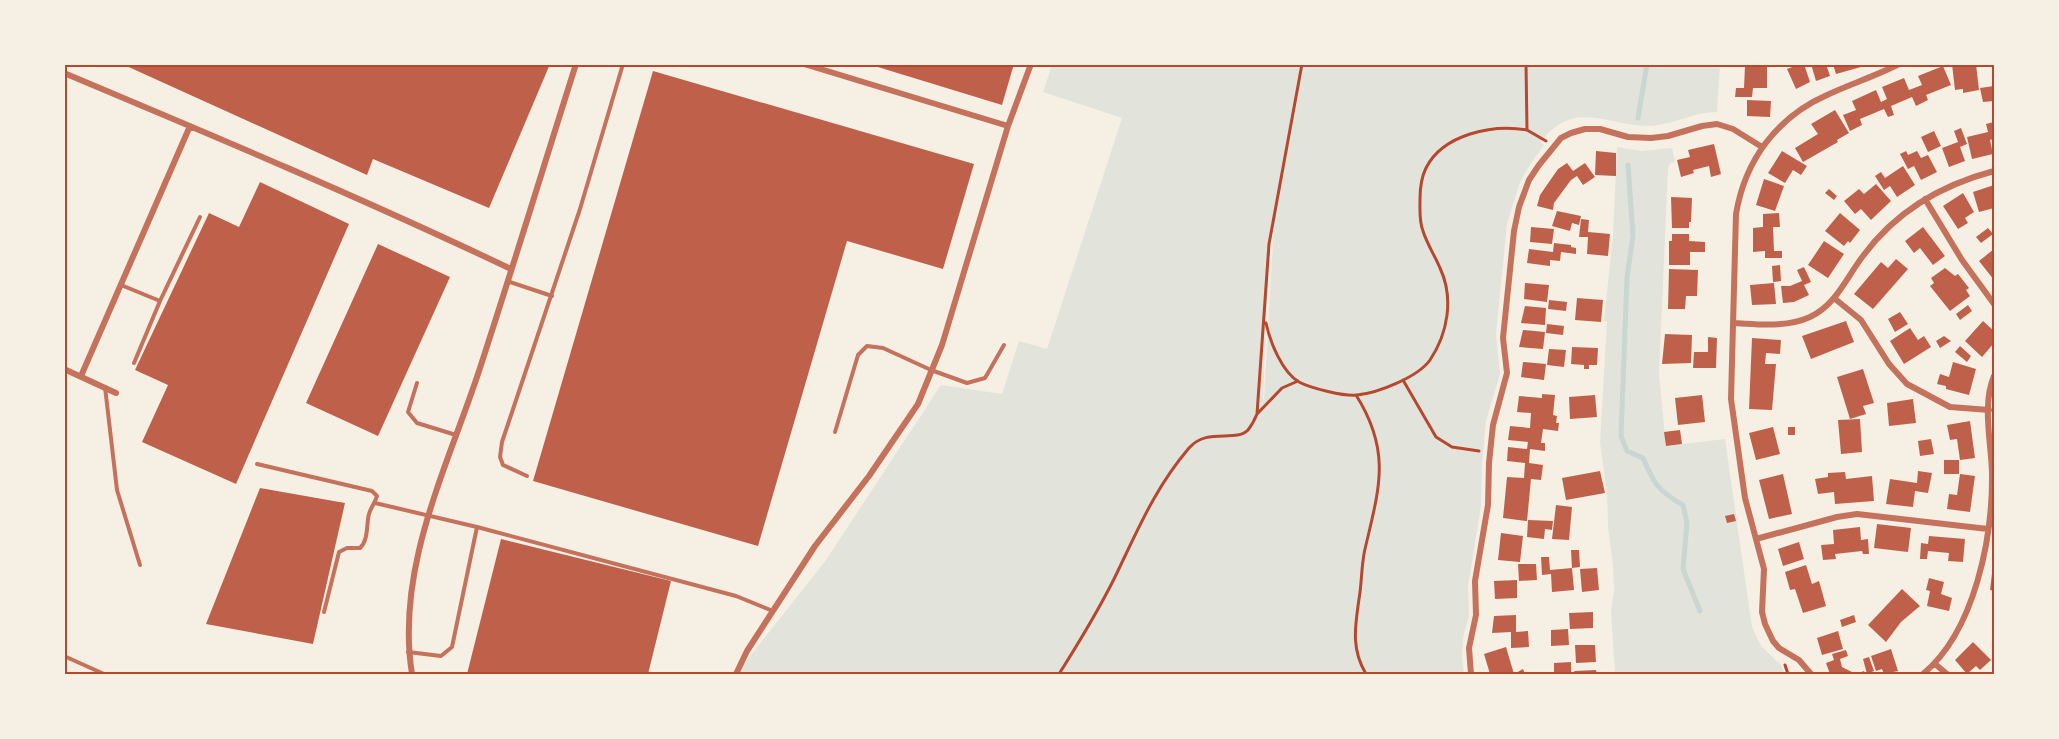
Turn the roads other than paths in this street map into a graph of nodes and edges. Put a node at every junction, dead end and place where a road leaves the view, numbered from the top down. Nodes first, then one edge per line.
1 (576, 64) edge
2 (623, 64) edge
3 (804, 64) edge
4 (1031, 64) edge
5 (1899, 64) edge
6 (64, 73) edge
7 (190, 126) junction
8 (1008, 126) junction
9 (1762, 147) junction
10 (1995, 171) edge
11 (1925, 199) junction
12 (200, 218) dead end
13 (511, 269) junction
14 (507, 281) junction
15 (121, 285) junction
16 (552, 296) junction
17 (1834, 298) junction
18 (160, 301) junction
19 (1995, 304) edge
20 (1733, 323) junction
21 (1004, 345) dead end
22 (134, 363) dead end
23 (64, 369) edge
24 (931, 370) junction
25 (81, 376) junction
26 (1995, 376) edge
27 (417, 383) dead end
28 (105, 387) junction
29 (116, 393) dead end
30 (1989, 410) junction
31 (835, 432) dead end
32 (457, 435) junction
33 (257, 464) dead end
34 (527, 476) dead end
35 (375, 503) junction
36 (429, 516) junction
37 (477, 526) junction
38 (1988, 529) junction
39 (1756, 539) junction
40 (140, 565) dead end
41 (773, 611) junction
42 (324, 612) dead end
43 (408, 652) junction
44 (64, 656) edge
45 (1935, 664) junction
46 (104, 675) edge
47 (412, 675) edge
48 (736, 675) edge
49 (1471, 675) edge
50 (1811, 675) edge
51 (1923, 675) edge
52 (1947, 675) edge

1 - 13 street
2 - 16 lane
3 - 8 street
4 - 8 street
5 - 9 street
6 - 7 street
7 - 13 street
7 - 15 street
8 - 24 street
9 - 20 street
9 - 49 street
10 - 11 street
11 - 17 street
11 - 19 street
12 - 18 lane
13 - 14 street
14 - 16 lane
14 - 32 street
15 - 18 lane
15 - 25 street
16 - 34 lane
17 - 20 street
17 - 30 street
18 - 22 lane
20 - 39 street
21 - 24 lane
23 - 25 street
24 - 31 lane
24 - 41 street
25 - 28 street
26 - 30 street
27 - 32 lane
28 - 29 street
28 - 40 lane
30 - 38 street
32 - 36 street
33 - 35 lane
35 - 36 lane
35 - 42 lane
36 - 37 lane
36 - 43 street
37 - 41 lane
37 - 43 lane
38 - 39 street
38 - 45 street
39 - 50 street
41 - 48 street
43 - 47 street
44 - 46 lane
45 - 51 street
45 - 52 street

